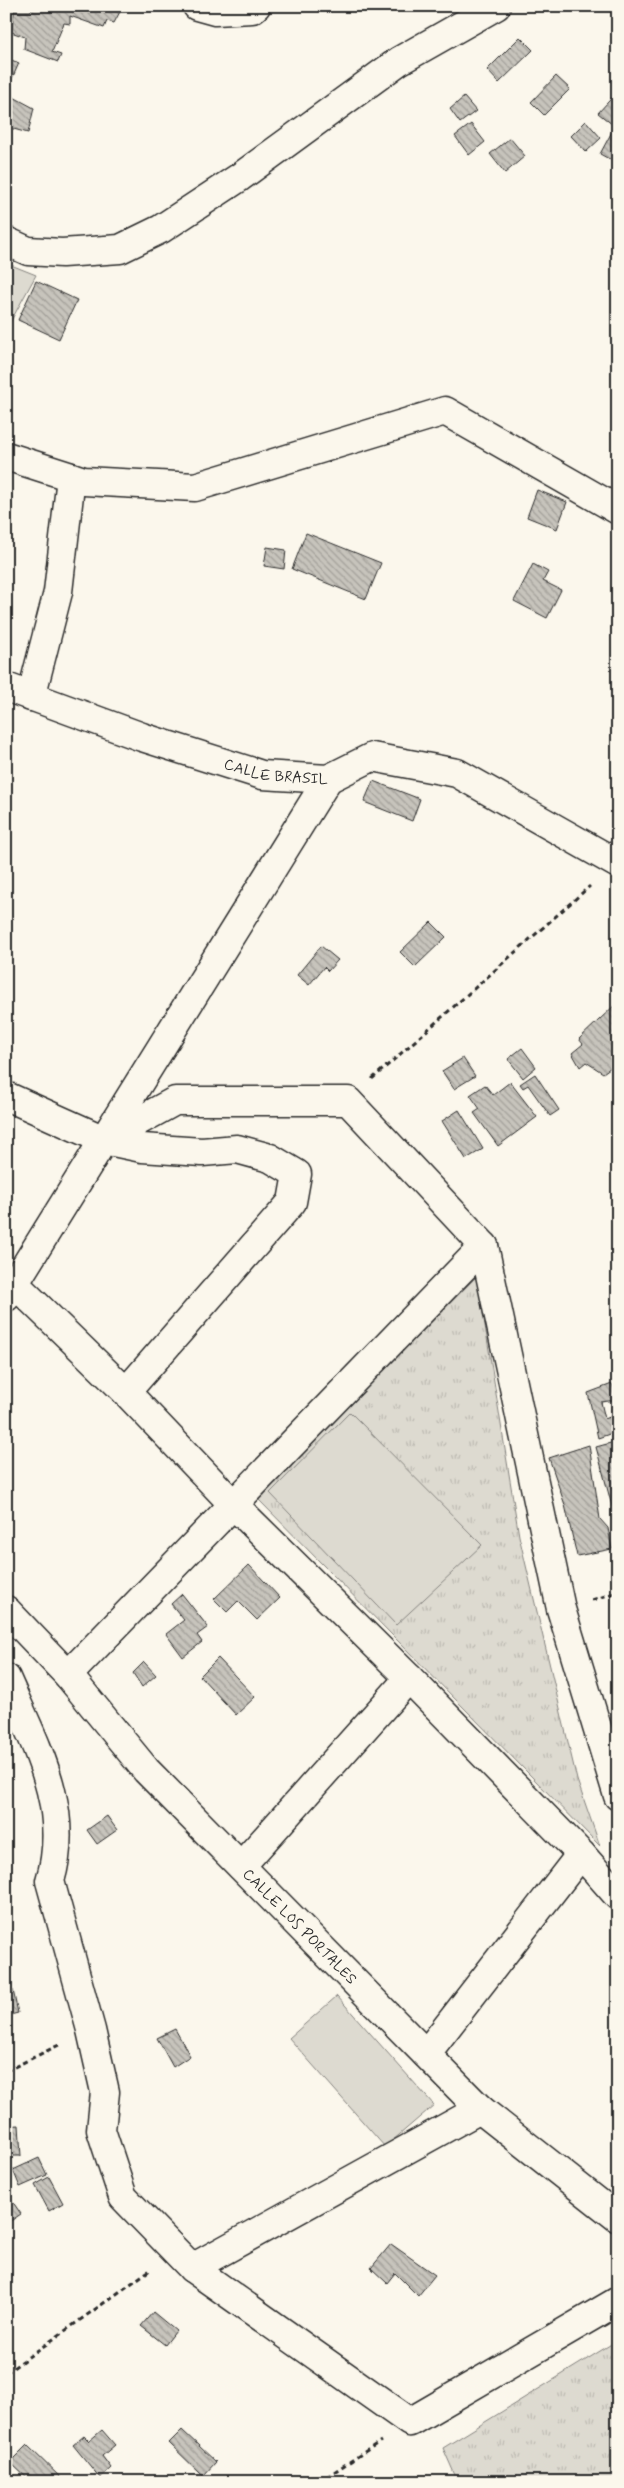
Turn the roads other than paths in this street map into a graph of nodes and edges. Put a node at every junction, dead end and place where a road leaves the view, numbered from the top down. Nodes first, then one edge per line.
1 (198, 6) edge
2 (256, 6) edge
3 (496, 6) edge
4 (6, 242) edge
5 (6, 456) edge
6 (71, 477) junction
7 (618, 510) edge
8 (6, 687) edge
9 (31, 698) junction
10 (328, 779) junction
11 (617, 863) edge
12 (6, 1096) edge
13 (104, 1140) junction
14 (484, 1246) junction
15 (10, 1290) edge
16 (126, 1392) junction
17 (233, 1504) junction
18 (6, 1610) edge
19 (68, 1675) junction
20 (6, 1678) edge
21 (409, 1678) junction
22 (618, 1796) edge
23 (581, 1854) junction
24 (241, 1866) junction
25 (618, 1896) edge
26 (426, 2054) junction
27 (480, 2108) junction
28 (615, 2211) edge
29 (184, 2259) junction
30 (618, 2301) edge

1 - 2 street
3 - 4 street
5 - 6 street
6 - 7 street
6 - 9 street
8 - 9 street, CALLE BRASIL
9 - 10 street, CALLE BRASIL
10 - 11 street, CALLE BRASIL
10 - 13 street
12 - 13 street
13 - 14 street
13 - 15 street
13 - 16 street
14 - 17 street
14 - 22 street
15 - 16 street
16 - 17 street
17 - 19 street
17 - 21 street
18 - 19 street, CALLE LOS PORTALES
19 - 24 street, CALLE LOS PORTALES
20 - 29 street
21 - 23 street
21 - 24 street
23 - 25 street
23 - 26 street
24 - 26 street, CALLE LOS PORTALES
26 - 27 street, CALLE LOS PORTALES
27 - 28 street, CALLE LOS PORTALES
27 - 29 street
29 - 30 street

